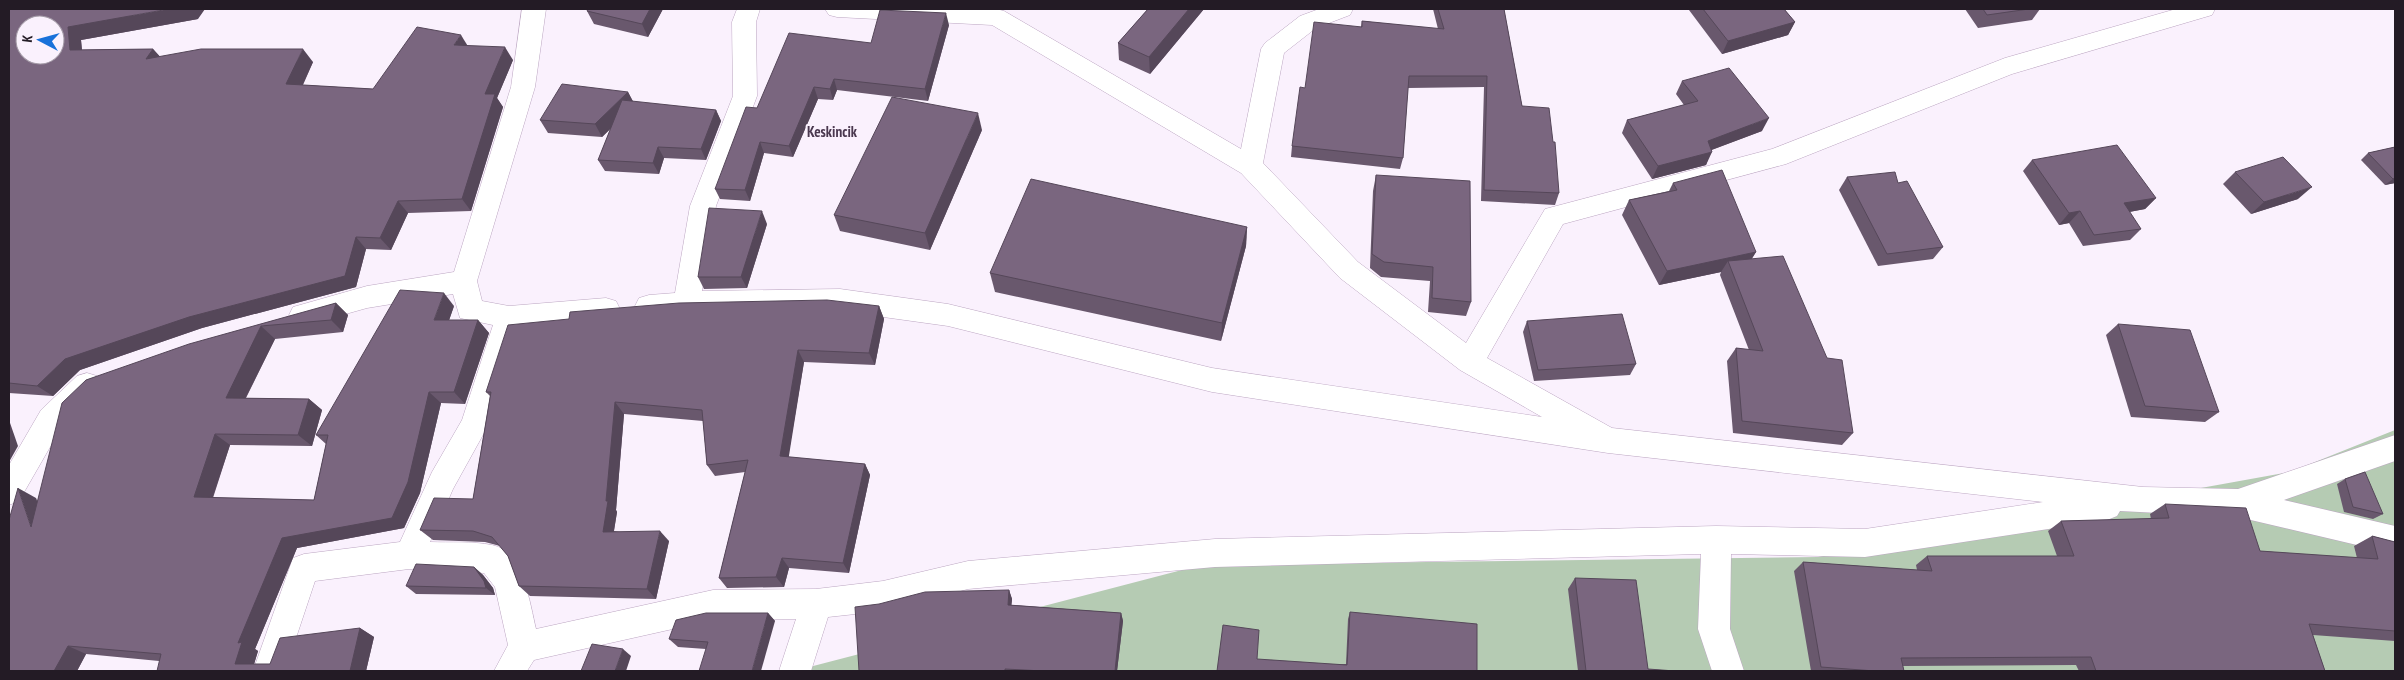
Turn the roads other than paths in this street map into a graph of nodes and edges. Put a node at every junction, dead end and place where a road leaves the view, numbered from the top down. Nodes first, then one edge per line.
1 (534, 9) edge
2 (748, 9) edge
3 (837, 9) edge
4 (1342, 9) edge
5 (2204, 9) edge
6 (1250, 166) junction
7 (464, 281) junction
8 (687, 303) junction
9 (509, 317) junction
10 (280, 321) edge
11 (1470, 362) junction
12 (110, 375) edge
13 (1608, 440) junction
14 (2395, 448) edge
15 (9, 492) edge
16 (2143, 500) junction
17 (2238, 503) junction
18 (1716, 540) junction
19 (2395, 540) edge
20 (409, 555) junction
21 (816, 604) junction
22 (517, 659) edge
23 (269, 671) edge
24 (794, 671) edge
25 (1728, 671) edge

1 - 7 street
2 - 8 street
3 - 6 street
4 - 6 street
5 - 11 street
6 - 11 street
7 - 9 street
7 - 10 street
8 - 9 street
8 - 13 street
9 - 20 street
11 - 13 street
12 - 15 street
13 - 16 street
14 - 17 street
16 - 17 street
16 - 18 street
17 - 19 street
18 - 21 street
18 - 25 street
20 - 22 street
20 - 23 street
21 - 22 street
21 - 24 street

